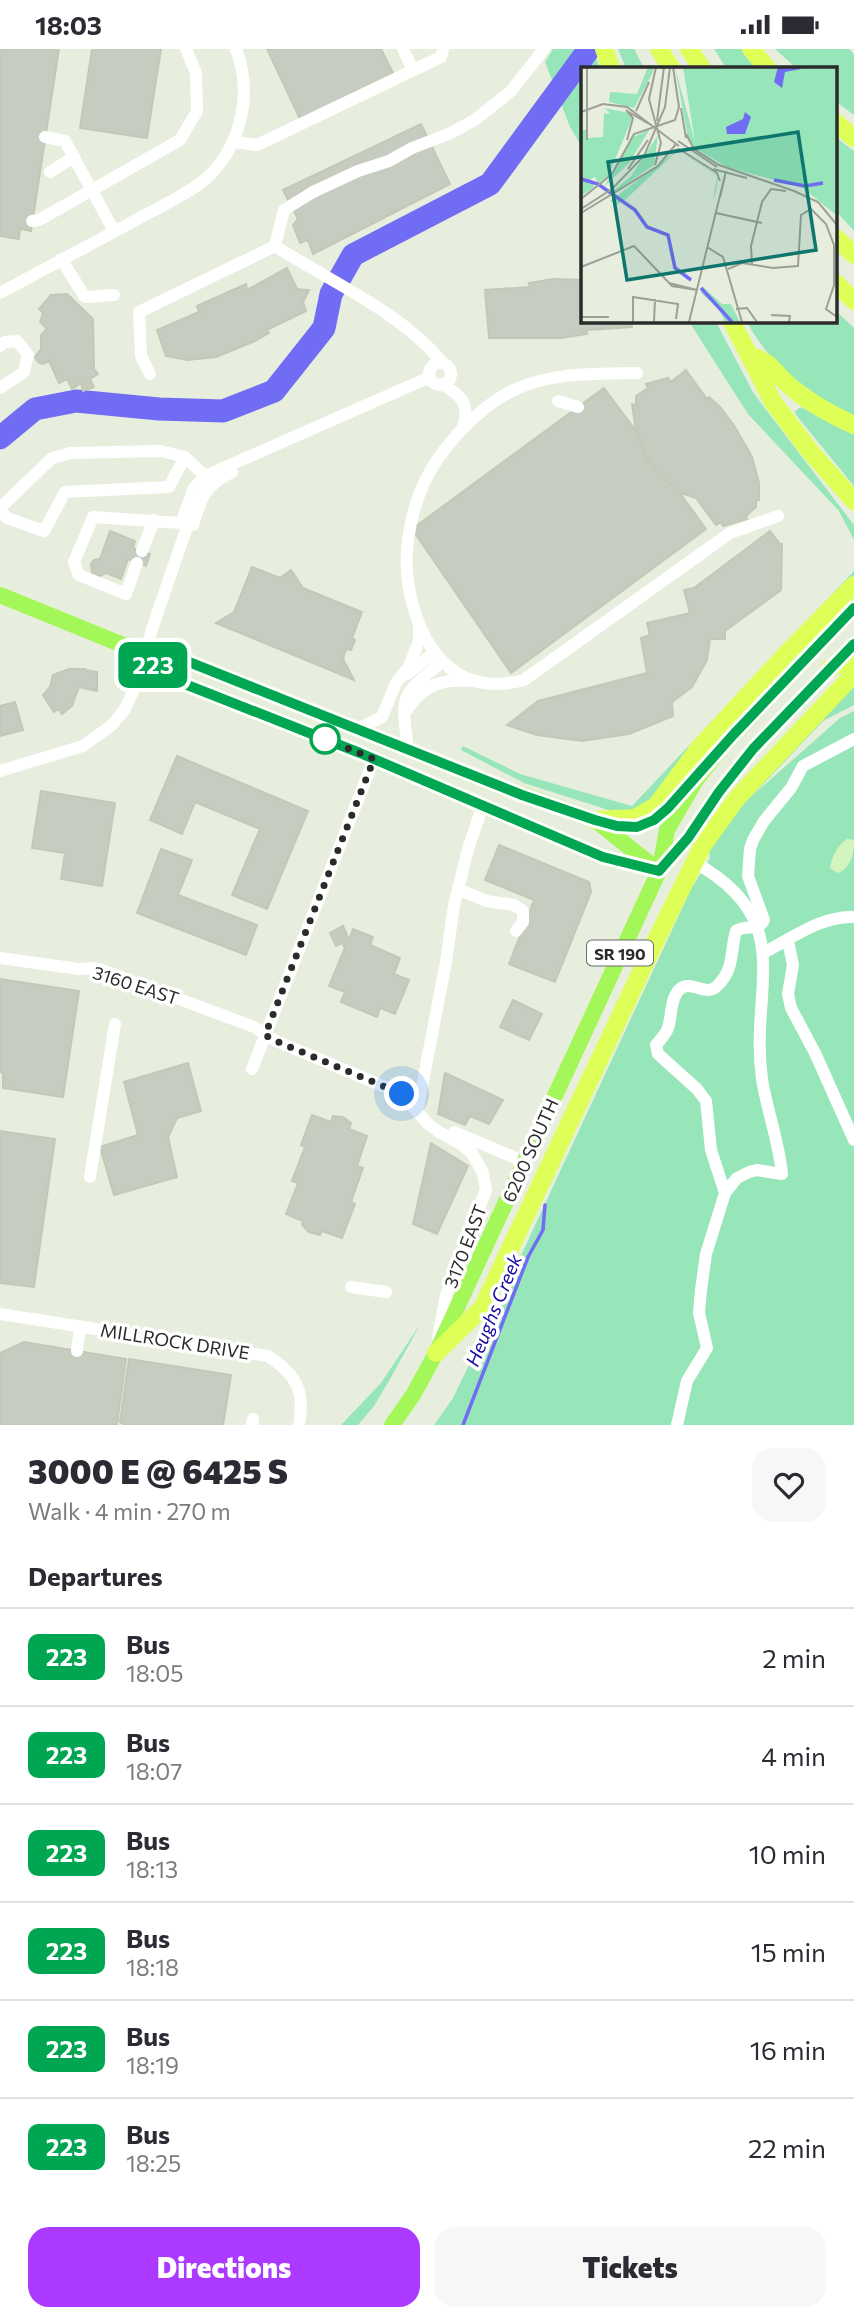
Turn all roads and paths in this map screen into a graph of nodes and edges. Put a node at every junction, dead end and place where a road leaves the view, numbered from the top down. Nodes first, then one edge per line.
1 (186, 49) edge
2 (236, 49) edge
3 (403, 49) edge
4 (443, 49) edge
5 (544, 49) edge
6 (604, 49) edge
7 (659, 49) edge
8 (689, 49) edge
9 (751, 49) edge
10 (611, 67) edge
11 (670, 67) edge
12 (701, 67) edge
13 (766, 67) edge
14 (412, 70) junction
15 (836, 123) edge
16 (45, 138) dead end
17 (854, 138) edge
18 (234, 142) junction
19 (74, 157) junction
20 (50, 172) dead end
21 (93, 191) junction
22 (32, 221) dead end
23 (114, 231) junction
24 (836, 238) edge
25 (275, 246) junction
26 (854, 255) edge
27 (61, 259) junction
28 (836, 283) edge
29 (0, 293) edge
30 (114, 295) dead end
31 (854, 301) edge
32 (732, 322) edge
33 (0, 346) edge
34 (750, 356) junction
35 (637, 373) dead end
36 (150, 374) dead end
37 (438, 376) junction
38 (0, 388) edge
39 (558, 401) dead end
40 (489, 407) junction
41 (578, 407) dead end
42 (854, 425) edge
43 (461, 433) junction
44 (185, 457) junction
45 (205, 475) junction
46 (839, 485) junction
47 (854, 501) edge
48 (0, 509) edge
49 (854, 511) edge
50 (778, 516) dead end
51 (154, 520) junction
52 (188, 524) junction
53 (854, 585) edge
54 (0, 595) edge
55 (854, 608) edge
56 (418, 619) junction
57 (854, 644) edge
58 (145, 655) junction
59 (854, 656) edge
60 (438, 657) junction
61 (829, 669) junction
62 (854, 674) edge
63 (472, 681) junction
64 (396, 683) junction
65 (404, 717) junction
66 (358, 730) junction
67 (854, 739) edge
68 (408, 749) junction
69 (374, 759) junction
70 (0, 771) edge
71 (696, 780) junction
72 (483, 806) junction
73 (595, 820) junction
74 (694, 862) junction
75 (659, 871) junction
76 (458, 889) junction
77 (854, 918) edge
78 (757, 927) junction
79 (516, 931) dead end
80 (788, 941) junction
81 (764, 953) junction
82 (0, 958) edge
83 (115, 1024) dead end
84 (265, 1035) junction
85 (252, 1069) dead end
86 (417, 1112) junction
87 (427, 1123) junction
88 (854, 1140) edge
89 (525, 1162) junction
90 (90, 1177) dead end
91 (725, 1193) junction
92 (351, 1287) dead end
93 (386, 1292) dead end
94 (0, 1314) edge
95 (80, 1327) junction
96 (77, 1351) dead end
97 (436, 1353) junction
98 (299, 1425) edge
99 (392, 1425) edge
100 (677, 1425) edge

1 - 21 street
2 - 18 street
3 - 14 street
4 - 14 street
5 - 25 street
6 - 10 highway
7 - 11 highway
8 - 12 highway
9 - 13 highway
14 - 18 street
15 - 17 highway
16 - 19 street
18 - 23 street
19 - 20 street
19 - 21 street
21 - 22 street
21 - 23 street
23 - 27 street
24 - 26 highway
25 - 36 street
25 - 37 street
27 - 29 street
27 - 30 street
28 - 31 highway
32 - 34 highway
33 - 38 street
34 - 42 highway
34 - 46 highway
35 - 40 street
37 - 40 street
37 - 43 street
37 - 45 street
37 - 52 street
39 - 41 street
40 - 43 street
43 - 56 street
44 - 45 street
44 - 48 street
44 - 48 street
45 - 52 street
46 - 47 highway
46 - 49 highway
50 - 63 street
51 - 51 street
51 - 52 street
52 - 58 street
53 - 73 highway
54 - 58 main road
55 - 71 main road, 6200 SOUTH / SR 190
56 - 60 street
56 - 64 street
57 - 61 main road, 6200 SOUTH / SR 190
58 - 66 main road
58 - 69 main road
58 - 70 street
59 - 61 highway
60 - 63 street
60 - 64 street
60 - 65 street
61 - 75 main road, 6200 SOUTH / SR 190
62 - 74 highway
63 - 65 street
64 - 66 street
65 - 68 street
66 - 68 main road
67 - 78 street
68 - 73 main road
69 - 72 main road
69 - 84 street
71 - 73 main road
71 - 75 main road, 6200 SOUTH / SR 190
72 - 75 main road
72 - 76 street
73 - 75 main road
74 - 78 street
74 - 97 highway
75 - 89 main road, 6200 SOUTH / SR 190
76 - 79 street
76 - 86 street
77 - 80 street
78 - 81 street
78 - 91 street
80 - 81 street
80 - 88 street
81 - 91 street
82 - 84 street, 3160 EAST
83 - 90 street
84 - 85 street
84 - 86 street, 3170 EAST
86 - 87 street, 3170 EAST
87 - 89 street, 3170 EAST
87 - 97 street, 3170 EAST
89 - 97 main road, 6200 SOUTH / SR 190
91 - 100 street
92 - 93 street
94 - 95 street, MILLROCK DRIVE
95 - 96 street
95 - 98 street, MILLROCK DRIVE
97 - 99 main road, 6200 SOUTH / SR 190

